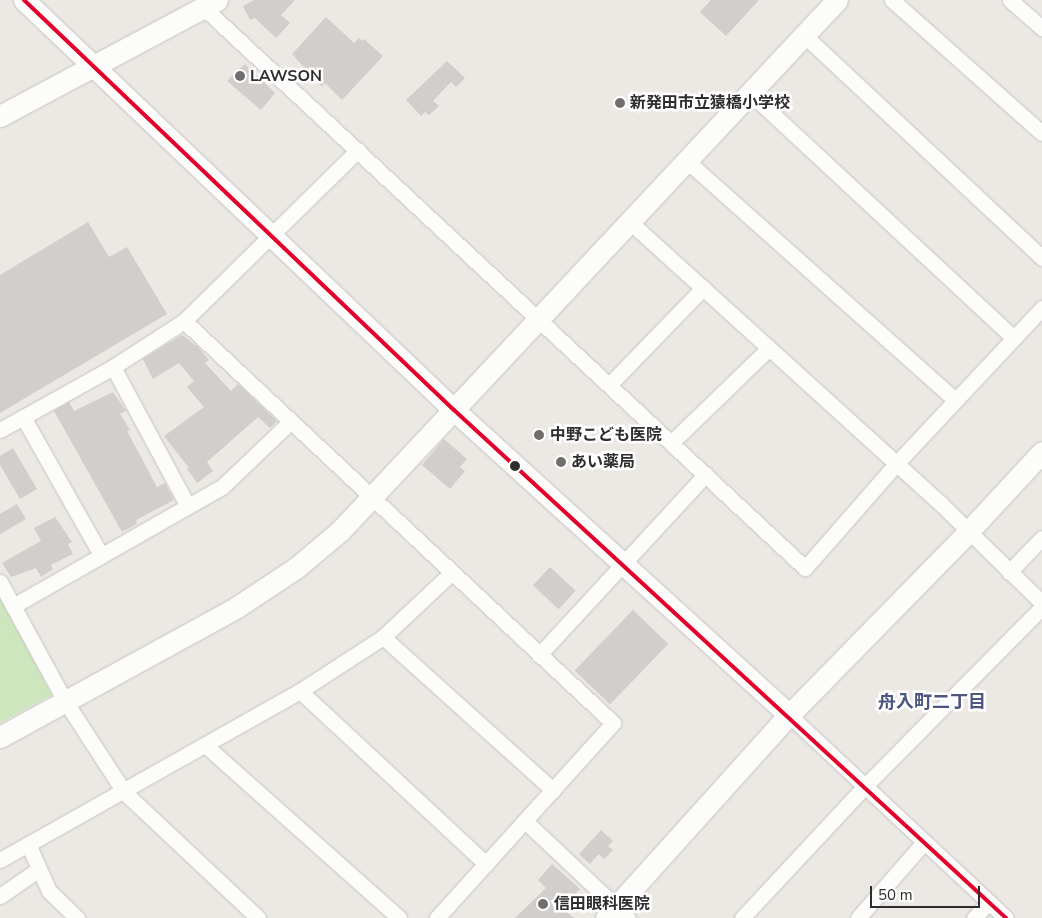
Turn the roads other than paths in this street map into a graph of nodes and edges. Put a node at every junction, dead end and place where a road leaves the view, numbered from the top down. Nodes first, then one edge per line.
1 (24, 0) edge
2 (837, 0) edge
3 (892, 0) edge
4 (1010, 0) edge
5 (210, 4) edge
6 (1042, 28) edge
7 (804, 36) junction
8 (90, 67) junction
9 (750, 93) junction
10 (0, 116) edge
11 (1042, 133) edge
12 (358, 150) junction
13 (687, 160) junction
14 (630, 222) junction
15 (268, 235) junction
16 (1042, 258) edge
17 (702, 288) junction
18 (1042, 308) edge
19 (540, 318) junction
20 (184, 321) junction
21 (1014, 338) junction
22 (769, 348) junction
23 (113, 367) junction
24 (610, 384) junction
25 (956, 400) junction
26 (454, 410) junction
27 (24, 417) junction
28 (291, 421) junction
29 (0, 430) edge
30 (672, 442) junction
31 (1042, 452) edge
32 (896, 464) junction
33 (706, 474) junction
34 (372, 497) junction
35 (188, 506) junction
36 (967, 533) junction
37 (1042, 538) edge
38 (101, 555) junction
39 (621, 565) junction
40 (1009, 572) junction
41 (450, 574) junction
42 (0, 582) edge
43 (1042, 603) edge
44 (13, 606) junction
45 (1042, 607) edge
46 (383, 637) junction
47 (538, 655) junction
48 (300, 691) junction
49 (65, 701) junction
50 (788, 715) junction
51 (0, 737) edge
52 (205, 745) junction
53 (865, 786) junction
54 (553, 790) junction
55 (124, 792) junction
56 (525, 821) junction
57 (924, 842) junction
58 (28, 844) junction
59 (0, 860) edge
60 (486, 864) junction
61 (39, 869) junction
62 (0, 896) edge
63 (989, 902) junction
64 (617, 914) edge
65 (77, 918) edge
66 (258, 918) edge
67 (399, 918) edge
68 (437, 918) edge
69 (742, 918) edge
70 (858, 918) edge
71 (974, 918) edge
72 (1006, 918) edge

1 - 8 street
2 - 7 street
3 - 11 street
4 - 6 street
5 - 8 street
5 - 12 street
7 - 9 street
7 - 16 street
8 - 10 street
8 - 15 street
9 - 13 street
9 - 21 street
12 - 15 street
12 - 19 street
13 - 14 street
13 - 25 street
14 - 17 street
14 - 19 street
15 - 20 street
15 - 26 street
17 - 22 street
17 - 24 street
18 - 21 street
19 - 24 street
19 - 26 street
20 - 23 street
20 - 28 street
21 - 25 street
22 - 30 street
22 - 32 street
23 - 27 street
23 - 35 street
24 - 30 street
25 - 32 street
26 - 34 street
26 - 39 street
27 - 29 street
27 - 38 street
28 - 34 street
28 - 35 street
30 - 33 street
31 - 36 street
32 - 33 street
32 - 36 street
33 - 39 street
34 - 41 street
34 - 49 street
35 - 38 street
36 - 40 street
36 - 50 street
37 - 40 street
38 - 44 street
39 - 47 street
39 - 50 street
40 - 43 street
41 - 46 street
41 - 47 street
42 - 44 street
44 - 49 street
45 - 53 street
46 - 48 street
46 - 54 street
47 - 54 street
48 - 52 street
48 - 60 street
49 - 51 street
49 - 55 street
50 - 53 street
50 - 64 street
52 - 55 street
52 - 67 street
53 - 57 street
53 - 69 street
54 - 56 street
55 - 58 street
55 - 66 street
56 - 60 street
56 - 64 street
57 - 63 street
57 - 70 street
58 - 59 street
58 - 61 street
60 - 68 street
61 - 62 street
61 - 65 street
63 - 71 street
63 - 72 street

